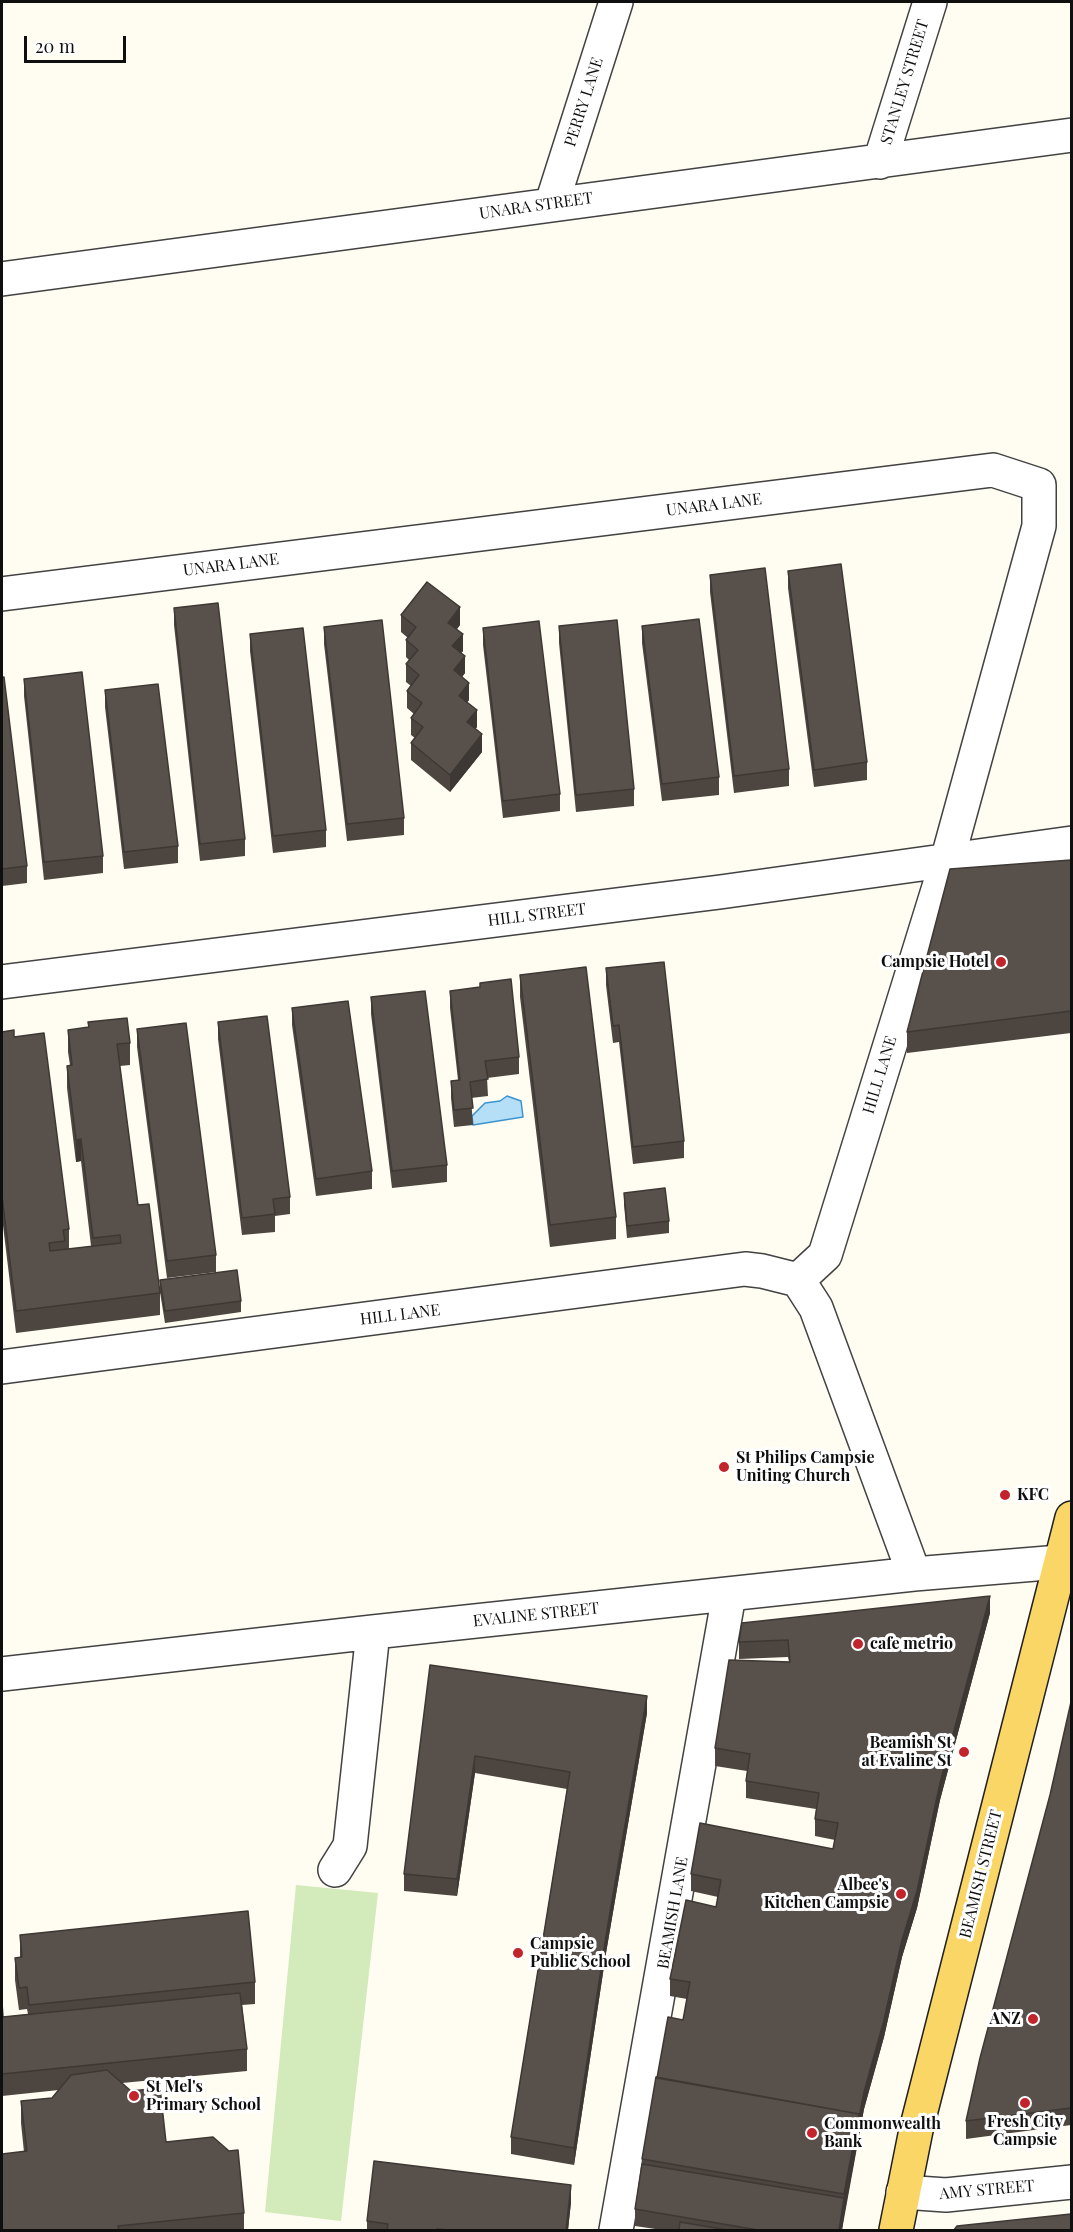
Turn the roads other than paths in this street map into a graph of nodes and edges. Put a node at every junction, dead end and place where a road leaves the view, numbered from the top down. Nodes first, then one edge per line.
1 (616, 2) edge
2 (930, 2) edge
3 (1071, 135) edge
4 (880, 162) junction
5 (552, 203) junction
6 (2, 279) edge
7 (2, 594) edge
8 (1071, 843) edge
9 (947, 861) junction
10 (2, 982) edge
11 (798, 1280) junction
12 (2, 1367) edge
13 (1071, 1518) edge
14 (1066, 1561) edge
15 (914, 1574) junction
16 (729, 1595) junction
17 (373, 1632) junction
18 (2, 1674) edge
19 (335, 1870) dead end
20 (1071, 2182) edge
21 (903, 2192) junction
22 (616, 2230) edge
23 (896, 2230) edge

1 - 5 street, PERRY LANE
2 - 4 street, STANLEY STREET
3 - 4 street, UNARA STREET
4 - 5 street, UNARA STREET
5 - 6 street, UNARA STREET
7 - 9 street, UNARA LANE
8 - 9 street, HILL STREET
9 - 10 street, HILL STREET
9 - 11 street, HILL LANE
11 - 12 street, HILL LANE
11 - 15 street
13 - 14 main road, BEAMISH STREET
14 - 15 street, EVALINE STREET
14 - 21 main road, BEAMISH STREET
15 - 16 street, EVALINE STREET
16 - 17 street, EVALINE STREET
16 - 22 street, BEAMISH LANE
17 - 18 street, EVALINE STREET
17 - 19 street
20 - 21 street, AMY STREET
21 - 23 main road, BEAMISH STREET

